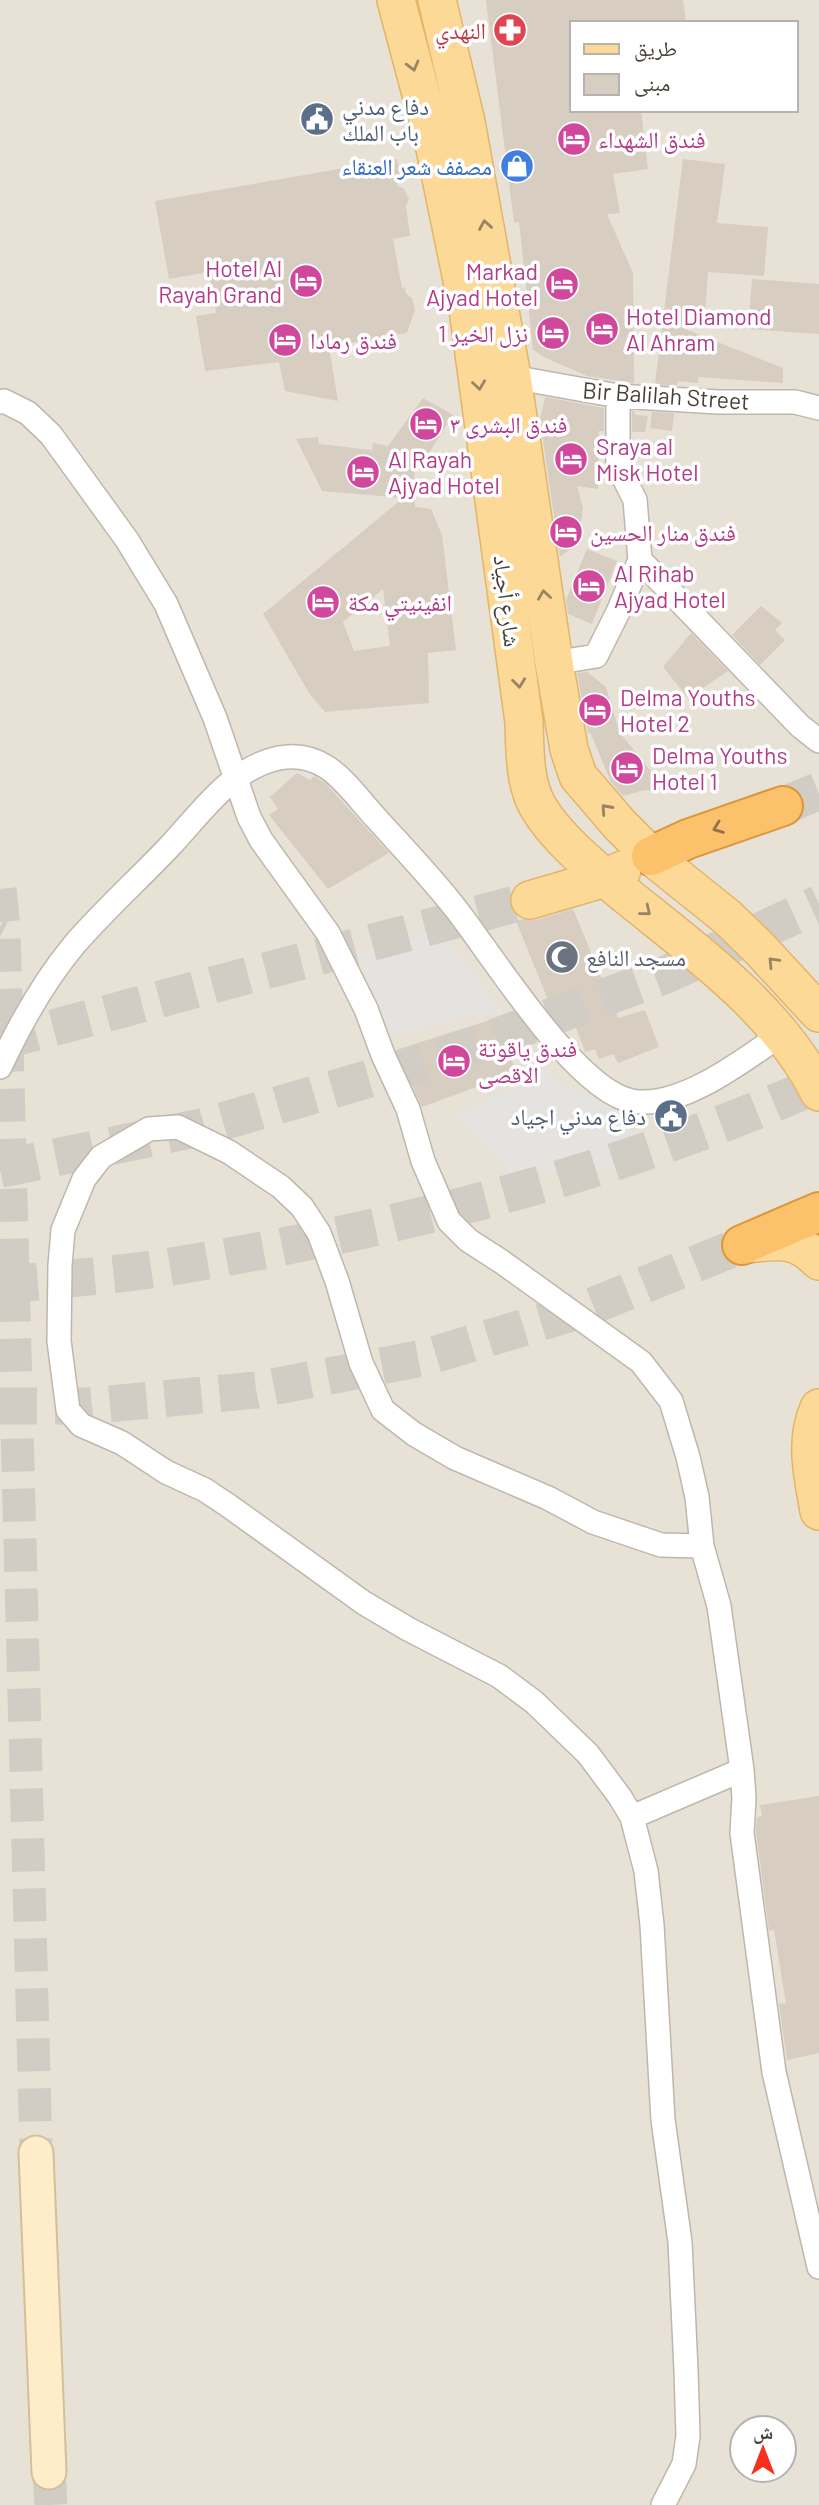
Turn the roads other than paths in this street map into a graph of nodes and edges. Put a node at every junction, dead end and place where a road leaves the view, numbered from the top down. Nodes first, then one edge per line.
1 (396, 0) edge
2 (437, 0) edge
3 (512, 377) junction
4 (618, 396) junction
5 (0, 402) edge
6 (819, 408) edge
7 (640, 560) junction
8 (554, 663) junction
9 (819, 741) edge
10 (236, 776) junction
11 (783, 806) tunnel mouth
12 (652, 856) junction
13 (606, 878) junction
14 (530, 900) tunnel mouth
15 (819, 1013) edge
16 (780, 1035) junction
17 (0, 1067) edge
18 (819, 1092) edge
19 (819, 1212) edge
20 (742, 1245) joint
21 (819, 1261) edge
22 (818, 1407) edge
23 (819, 1511) edge
24 (702, 1546) junction
25 (742, 1770) junction
26 (632, 1817) junction
27 (36, 2153) tunnel mouth
28 (819, 2267) edge
29 (49, 2472) tunnel mouth
30 (663, 2505) edge

1 -> 13 main road, شارع أجياد
3 -> 2 main road, شارع أجياد
3 - 4 street, Bir Balilah Street
8 -> 3 main road, شارع أجياد
4 - 6 street, Bir Balilah Street
4 - 7 street
5 - 10 street
7 - 8 street
7 - 9 street
12 -> 8 main road, شارع أجياد
10 - 16 street
10 - 17 street
10 - 24 street
11 -> 12 highway
12 - 13 main road
15 -> 12 main road, شارع أجياد
13 - 14 main road
13 -> 16 main road, شارع أجياد
16 - 18 main road, شارع أجياد
19 - 20 highway
20 - 21 main road
22 - 23 main road
24 - 25 street
24 - 26 street
25 - 26 street
25 - 28 street
26 - 30 street
27 - 29 street

